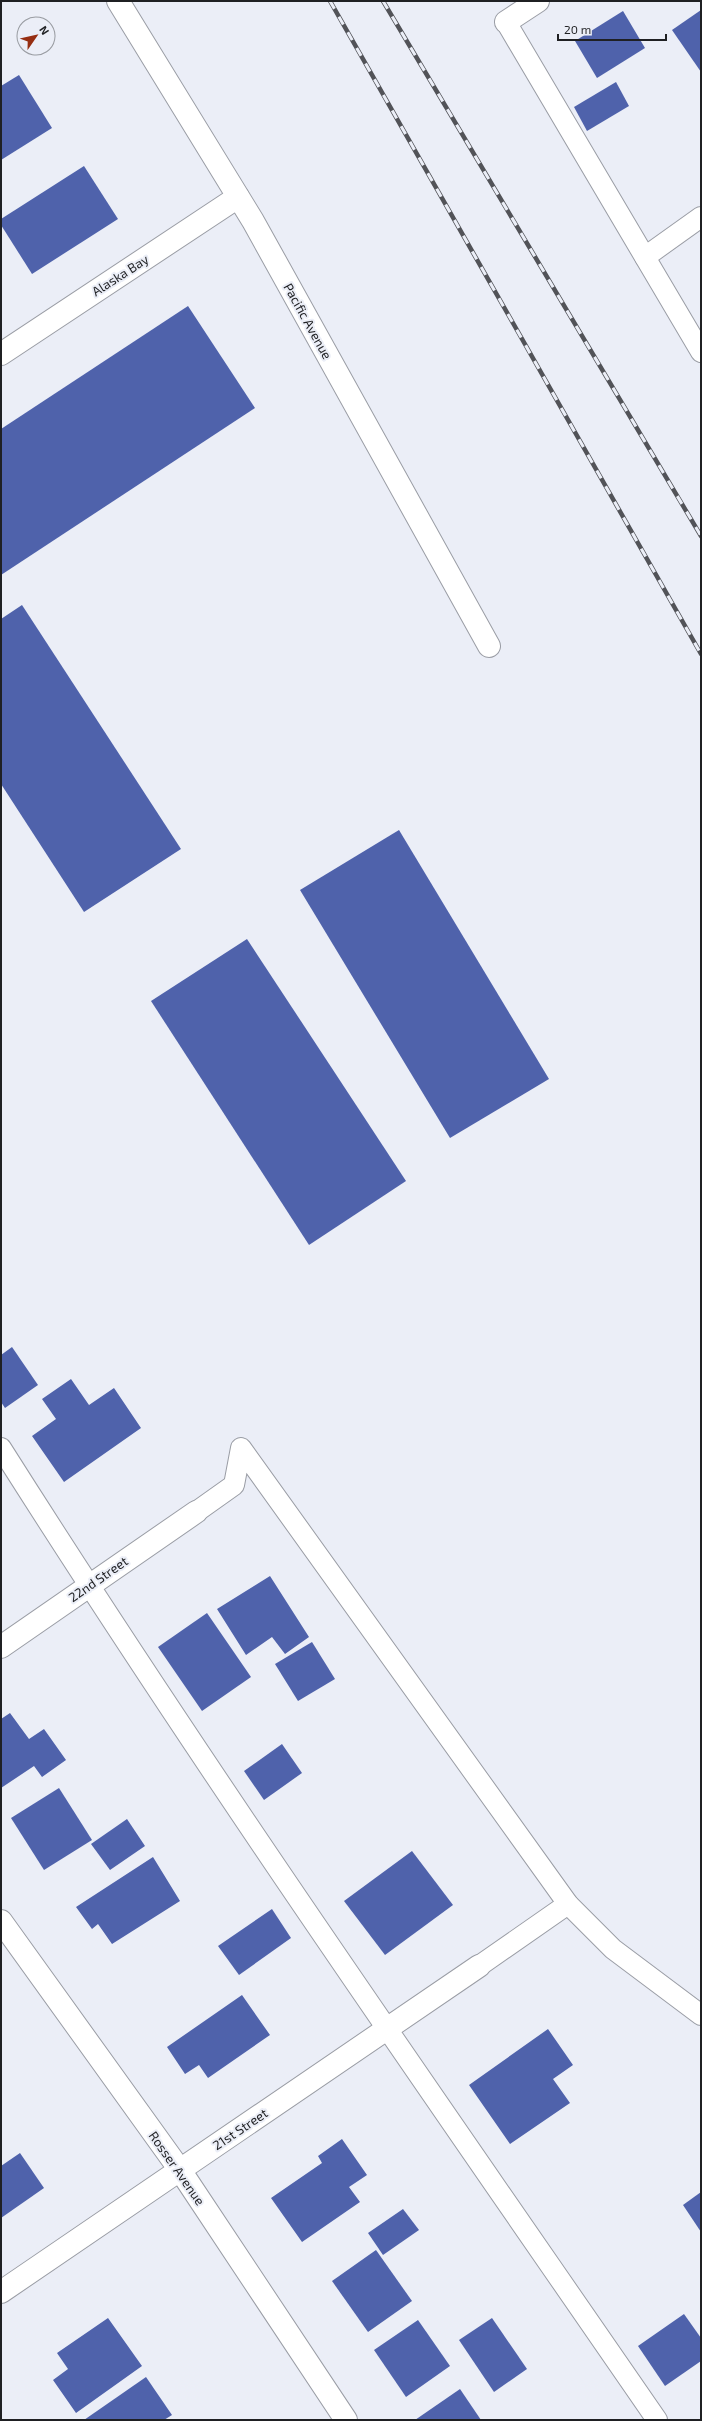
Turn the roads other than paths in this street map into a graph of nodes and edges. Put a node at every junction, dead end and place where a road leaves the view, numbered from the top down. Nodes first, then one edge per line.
1 (118, 1) edge
2 (538, 1) edge
3 (506, 22) joint
4 (238, 197) junction
5 (701, 217) edge
6 (645, 257) junction
7 (701, 352) edge
8 (1, 354) edge
9 (489, 646) dead end
10 (1, 1448) edge
11 (196, 1512) joint
12 (88, 1585) junction
13 (1, 1647) edge
14 (568, 1904) junction
15 (1, 1921) edge
16 (479, 1966) joint
17 (701, 2015) edge
18 (387, 2028) junction
19 (180, 2170) junction
20 (1, 2292) edge
21 (346, 2420) edge
22 (657, 2420) edge

1 - 4 street, Pacific Avenue
2 - 3 street
3 - 6 lane
4 - 8 street, Alaska Bay
4 - 9 street, Pacific Avenue
5 - 6 lane
6 - 7 lane
10 - 12 lane
11 - 12 street, 22nd Street
11 - 14 lane
12 - 13 street, 22nd Street
12 - 18 lane
14 - 16 lane
14 - 17 lane
15 - 19 street, Rosser Avenue
16 - 18 street, 21st Street
18 - 19 street, 21st Street
18 - 22 lane
19 - 20 street, 21st Street
19 - 21 street, Rosser Avenue

